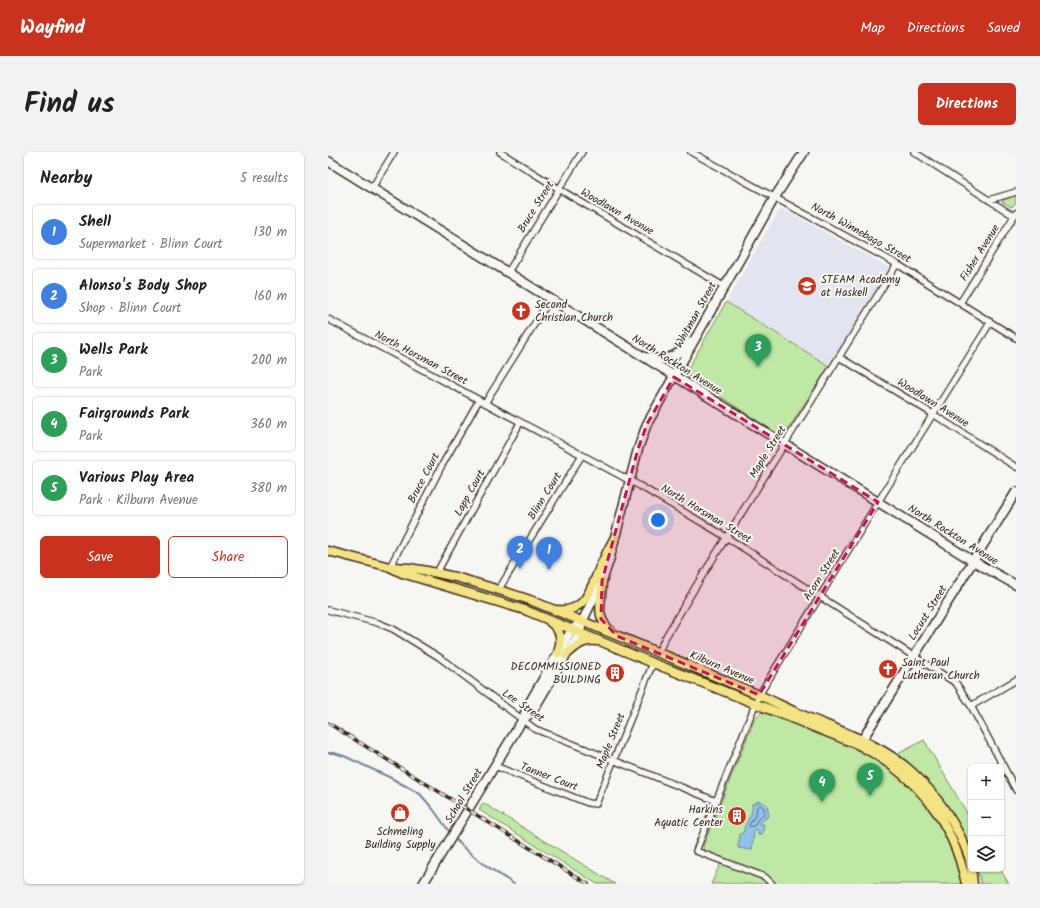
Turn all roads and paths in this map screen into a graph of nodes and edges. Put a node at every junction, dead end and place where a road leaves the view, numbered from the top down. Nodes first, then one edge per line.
1 (394, 152) edge
2 (500, 152) edge
3 (582, 152) edge
4 (692, 152) edge
5 (804, 152) edge
6 (914, 152) edge
7 (328, 161) edge
8 (372, 188) junction
9 (559, 189) junction
10 (1016, 192) edge
11 (775, 197) junction
12 (989, 200) junction
13 (1015, 215) edge
14 (897, 264) junction
15 (508, 272) junction
16 (725, 286) junction
17 (550, 299) junction
18 (960, 303) junction
19 (328, 319) edge
20 (990, 323) junction
21 (696, 338) junction
22 (1016, 338) edge
23 (638, 354) junction
24 (839, 357) junction
25 (674, 376) junction
26 (479, 400) junction
27 (485, 403) junction
28 (933, 414) junction
29 (520, 423) junction
30 (785, 444) junction
31 (582, 455) junction
32 (1016, 468) edge
33 (631, 481) junction
34 (1016, 492) edge
35 (878, 502) junction
36 (615, 537) junction
37 (726, 537) junction
38 (328, 551) edge
39 (973, 561) junction
40 (390, 567) junction
41 (437, 572) junction
42 (602, 581) junction
43 (1016, 585) edge
44 (499, 589) junction
45 (820, 596) junction
46 (328, 610) edge
47 (554, 610) junction
48 (547, 619) junction
49 (582, 622) junction
50 (572, 629) junction
51 (580, 632) junction
52 (617, 636) junction
53 (602, 642) junction
54 (558, 653) junction
55 (658, 653) junction
56 (566, 655) junction
57 (915, 656) junction
58 (653, 663) junction
59 (1016, 680) edge
60 (759, 695) junction
61 (754, 704) junction
62 (971, 706) junction
63 (523, 719) junction
64 (860, 742) junction
65 (614, 760) junction
66 (494, 766) junction
67 (1016, 788) edge
68 (716, 801) junction
69 (596, 804) joint
70 (968, 856) edge
71 (972, 872) edge
72 (974, 872) edge
73 (424, 884) edge
74 (772, 884) edge
75 (966, 884) edge
76 (973, 884) edge
77 (978, 884) edge

1 - 8 street
2 - 9 street, Woodlawn Avenue
3 - 9 street, Bruce Street
4 - 11 street, North Winnebago Street
5 - 11 main road, Whitman Street
6 - 12 street
7 - 8 main road, North Rockton Avenue
8 - 15 main road, North Rockton Avenue
9 - 15 street, Bruce Street
9 - 16 street, Woodlawn Avenue
10 - 12 street
11 - 14 street, North Winnebago Street
11 - 16 main road, Whitman Street
12 - 13 street
13 - 18 street, Fisher Avenue
14 - 18 street, North Winnebago Street
14 - 24 street, Maple Street
15 - 17 main road, North Rockton Avenue
16 - 21 main road, Whitman Street
17 - 23 main road, North Rockton Avenue
17 - 27 street
18 - 20 street, North Winnebago Street
19 - 26 street, North Horsman Street
20 - 22 street, North Winnebago Street
20 - 28 street, Acorn Street
21 - 23 main road
21 - 25 main road, Whitman Street
23 - 25 main road, North Rockton Avenue
24 - 28 street, Woodlawn Avenue
24 - 30 street, Maple Street
25 - 30 main road, North Rockton Avenue
25 - 33 main road, Whitman Street
26 - 27 street, North Horsman Street
26 - 40 street, Bruce Court
27 - 29 street, North Horsman Street
28 - 32 street, Woodlawn Avenue
28 - 35 street, Acorn Street
29 - 31 street, North Horsman Street
29 - 41 street, Lapp Court
30 - 35 main road, North Rockton Avenue
30 - 37 street, Maple Street
31 - 33 street, North Horsman Street
31 - 44 street, Blinn Court
33 - 36 main road, Whitman Street
33 - 37 street, North Horsman Street
34 - 39 main road, Locust Street
35 - 39 main road, North Rockton Avenue
35 - 45 street, Acorn Street
36 - 42 main road, Whitman Street
36 - 47 main road
37 - 45 street, North Horsman Street
37 - 55 street, Maple Street
38 - 40 main road, Kilburn Avenue
39 - 43 main road, North Rockton Avenue
39 - 57 main road, Locust Street
40 - 41 main road, Kilburn Avenue
40 - 48 main road, Kilburn Avenue
41 - 44 main road, Kilburn Avenue
42 - 49 main road, Whitman Street
42 - 52 main road
44 - 47 main road, Kilburn Avenue
45 - 57 street, North Horsman Street
45 - 60 street, Acorn Street
46 - 63 street, Lee Street
47 - 49 main road, Kilburn Avenue
48 - 50 main road, Kilburn Avenue
48 - 54 main road
49 - 50 main road, Whitman Street
49 - 51 main road, School Street
49 - 52 main road, Kilburn Avenue
50 - 51 main road, Kilburn Avenue
50 - 54 main road, School Street
51 - 53 main road, Kilburn Avenue
51 - 56 main road, School Street
52 - 55 main road, Kilburn Avenue
53 - 56 main road
53 - 58 main road, Kilburn Avenue
54 - 63 main road, School Street
55 - 60 main road, Kilburn Avenue
56 - 63 main road, School Street
57 - 62 street, North Horsman Street
57 - 64 main road, Locust Street
58 - 61 main road, Kilburn Avenue
58 - 65 street, Maple Street
59 - 62 street
60 - 61 street, Acorn Street
60 - 64 main road, Kilburn Avenue
61 - 64 main road, Kilburn Avenue
61 - 68 street, Acorn Street
62 - 67 street, North Horsman Street
63 - 65 street, Lee Street
63 - 66 main road, School Street
64 - 70 main road, Kilburn Avenue
64 - 75 main road, Kilburn Avenue
65 - 68 street, Lee Street
65 - 69 street, Maple Street
66 - 69 street, Tanner Court
66 - 73 main road, School Street
68 - 74 street, Acorn Street
71 - 76 main road, Kilburn Avenue
72 - 77 main road

